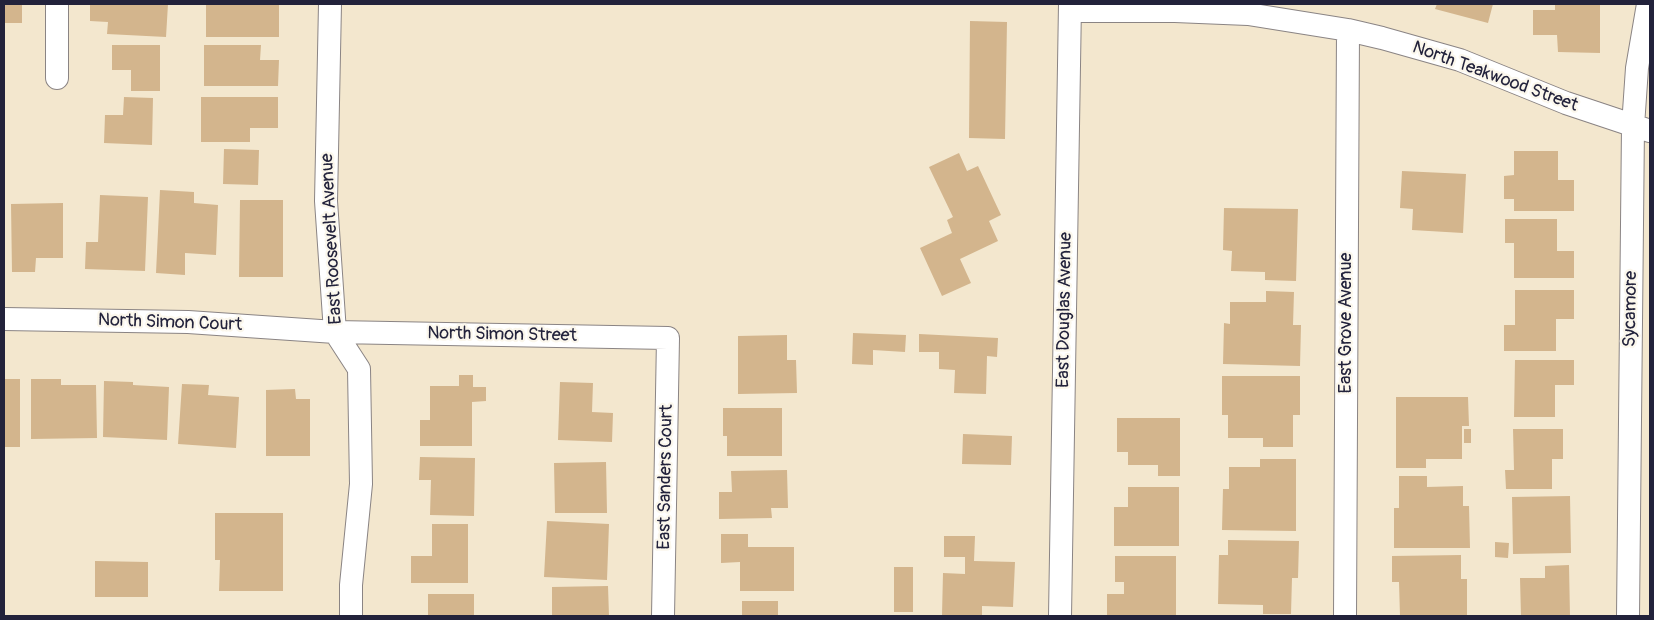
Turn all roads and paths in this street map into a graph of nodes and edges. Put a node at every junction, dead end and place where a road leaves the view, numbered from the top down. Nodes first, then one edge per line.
1 (57, 4) edge
2 (330, 4) edge
3 (1648, 4) edge
4 (1070, 7) edge
5 (1348, 30) junction
6 (57, 78) dead end
7 (1642, 129) edge
8 (4, 319) edge
9 (335, 332) junction
10 (668, 338) joint
11 (1640, 454) edge
12 (351, 616) edge
13 (664, 616) edge
14 (1060, 616) edge
15 (1345, 616) edge
16 (1628, 616) edge

1 - 6 street
2 - 9 street, East Roosevelt Avenue
3 - 7 street, Sycamore
4 - 5 street, North Teakwood Street
4 - 14 street, East Douglas Avenue
5 - 7 street, North Teakwood Street
5 - 15 street, East Grove Avenue
7 - 11 street, Sycamore
8 - 9 street, North Simon Court
9 - 10 street, North Simon Street
9 - 12 street, East Roosevelt Avenue
10 - 13 street, East Sanders Court
11 - 16 street, Sycamore

